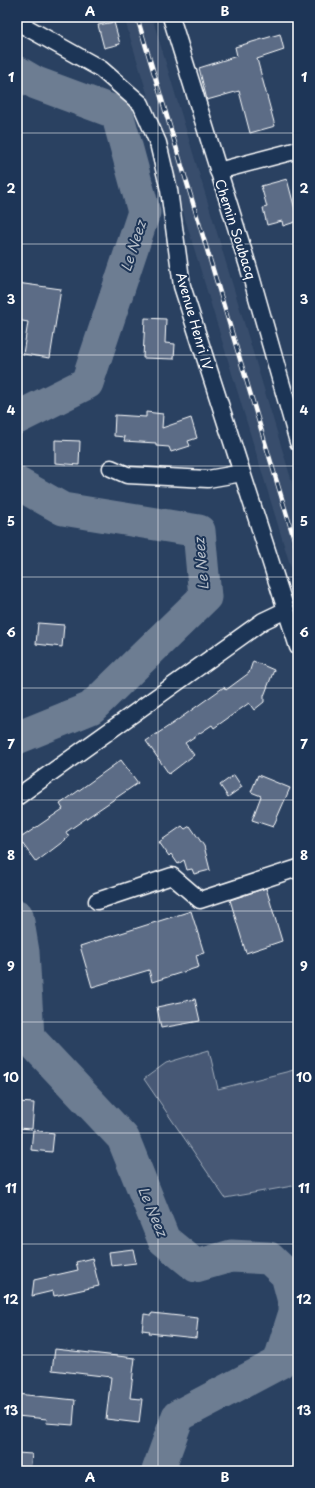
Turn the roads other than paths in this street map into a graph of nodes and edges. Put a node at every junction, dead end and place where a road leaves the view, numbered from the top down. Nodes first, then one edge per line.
1 (171, 17) edge
2 (17, 22) edge
3 (298, 150) edge
4 (218, 171) junction
5 (298, 442) edge
6 (111, 468) dead end
7 (242, 473) junction
8 (286, 610) junction
9 (298, 647) edge
10 (17, 797) edge
11 (298, 868) edge
12 (97, 901) dead end

1 - 4 street, Chemin Soubacq
2 - 7 street, Avenue Henri IV
3 - 4 street
4 - 5 street, Chemin Soubacq
6 - 7 street
7 - 8 street, Avenue Henri IV
8 - 9 street, Avenue Henri IV
8 - 10 street
11 - 12 street

